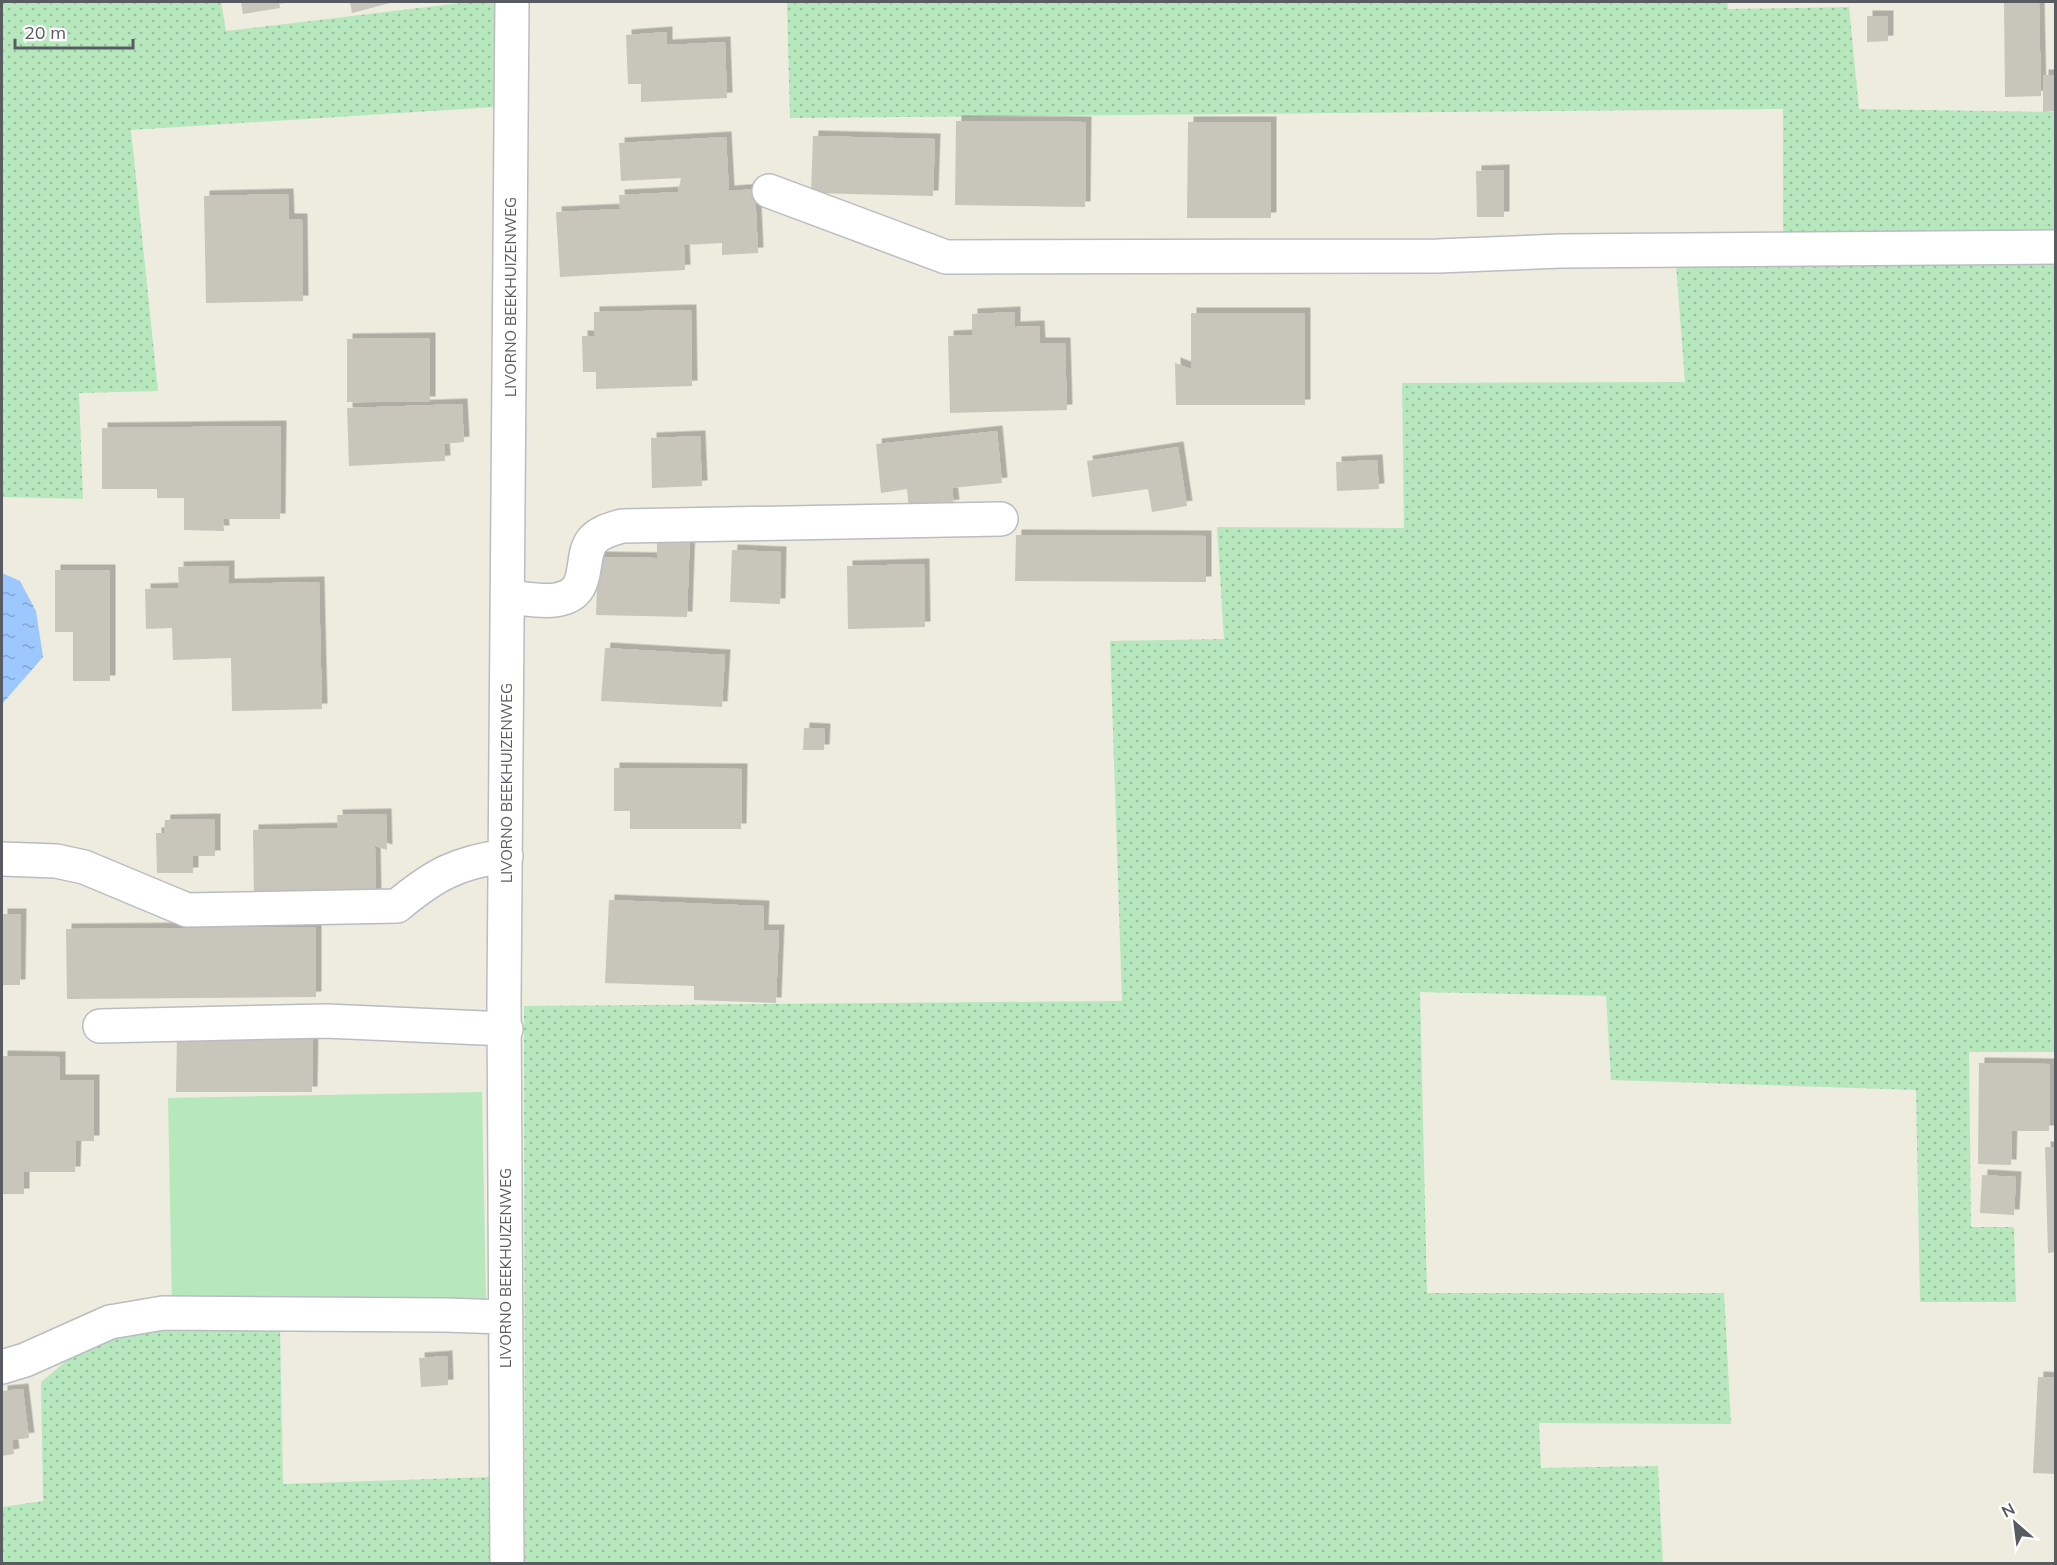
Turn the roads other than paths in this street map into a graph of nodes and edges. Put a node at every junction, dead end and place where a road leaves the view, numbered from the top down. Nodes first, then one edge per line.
1 (512, 2) edge
2 (769, 191) dead end
3 (2055, 247) edge
4 (1001, 519) dead end
5 (507, 597) junction
6 (506, 856) junction
7 (2, 859) edge
8 (100, 1026) dead end
9 (506, 1029) junction
10 (505, 1317) junction
11 (2, 1367) edge
12 (507, 1563) edge

1 - 5 street, LIVORNO BEEKHUIZENWEG
2 - 3 street
4 - 5 street
5 - 6 street, LIVORNO BEEKHUIZENWEG
6 - 7 street
6 - 9 street, LIVORNO BEEKHUIZENWEG
8 - 9 street
9 - 10 street, LIVORNO BEEKHUIZENWEG
10 - 11 street
10 - 12 street, LIVORNO BEEKHUIZENWEG

